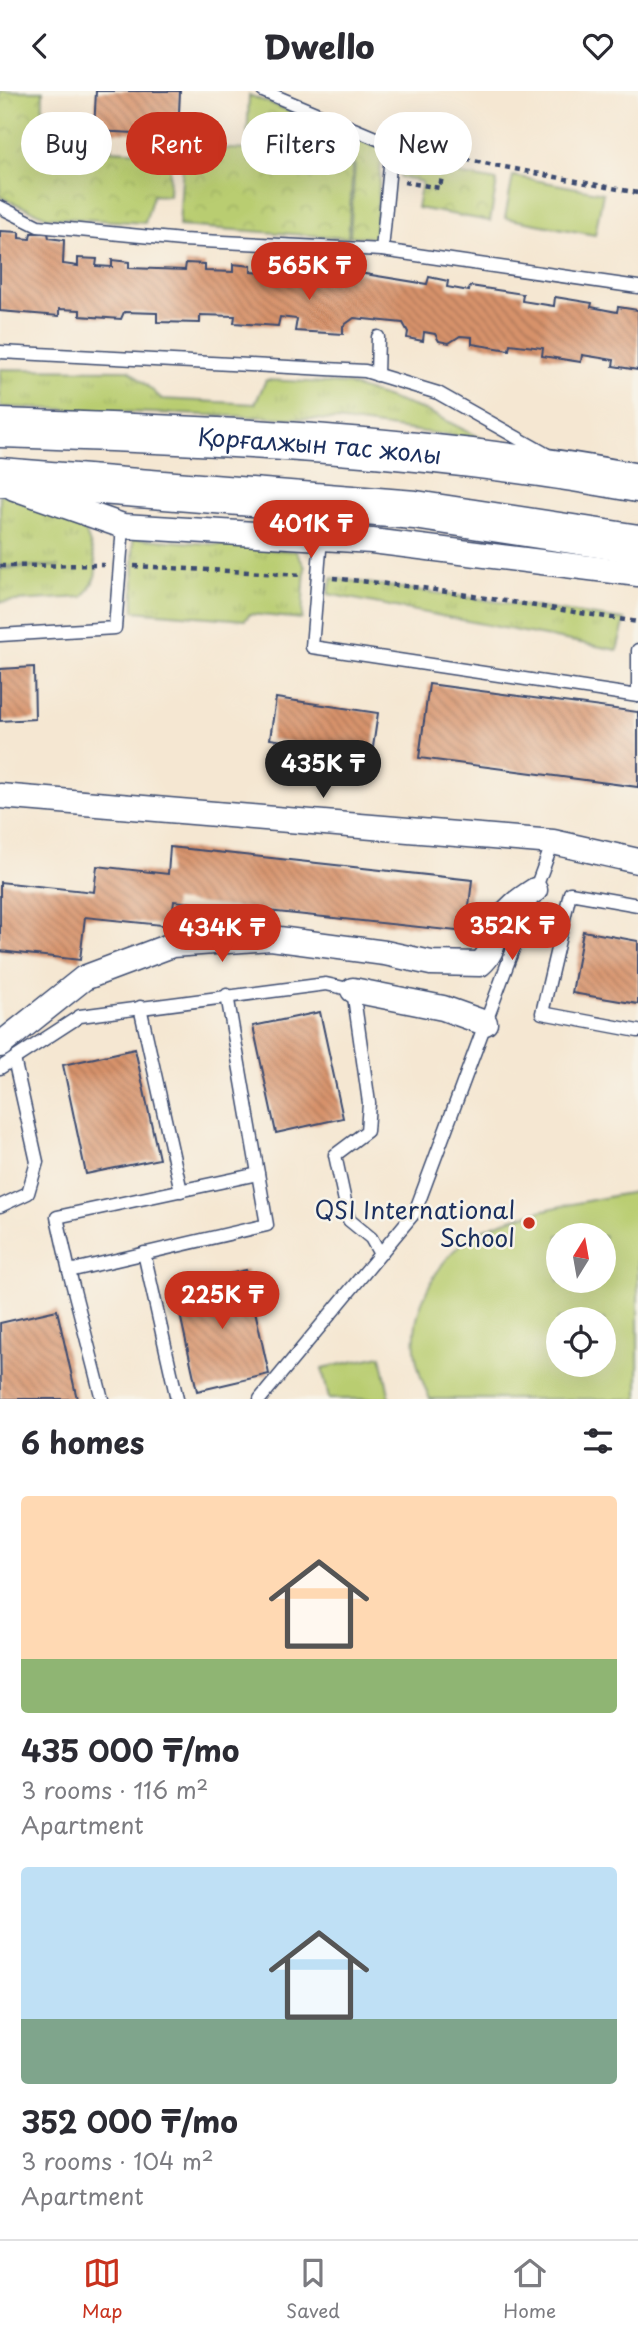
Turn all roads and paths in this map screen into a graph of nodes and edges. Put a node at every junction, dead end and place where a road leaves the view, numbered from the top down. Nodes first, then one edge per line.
1 (263, 91) edge
2 (374, 137) edge
3 (472, 161) edge
4 (389, 175) edge
5 (442, 175) edge
6 (389, 180) junction
7 (638, 193) edge
8 (0, 207) edge
9 (382, 250) junction
10 (638, 287) edge
11 (378, 337) dead end
12 (0, 352) edge
13 (377, 375) junction
14 (0, 428) edge
15 (577, 472) junction
16 (0, 477) edge
17 (0, 483) edge
18 (638, 483) edge
19 (122, 526) junction
20 (321, 538) junction
21 (638, 544) edge
22 (0, 566) edge
23 (120, 566) junction
24 (638, 574) edge
25 (319, 576) junction
26 (638, 622) edge
27 (0, 635) edge
28 (638, 650) edge
29 (638, 696) edge
30 (0, 796) edge
31 (552, 842) junction
32 (638, 860) edge
33 (535, 890) junction
34 (638, 905) edge
35 (353, 990) junction
36 (227, 995) junction
37 (140, 1007) junction
38 (485, 1023) junction
39 (638, 1031) edge
40 (7, 1052) edge
41 (0, 1068) edge
42 (258, 1174) junction
43 (181, 1191) junction
44 (0, 1206) edge
45 (144, 1254) junction
46 (380, 1254) junction
47 (69, 1271) junction
48 (102, 1399) edge
49 (177, 1399) edge
50 (260, 1399) edge

1 - 2 lane
3 - 7 path
4 - 6 lane
5 - 6 path
6 - 9 lane
8 - 9 lane
9 - 10 lane
11 - 13 lane
12 - 13 lane
13 - 15 lane
14 - 15 main road, Қорғалжын тас жолы
15 - 18 main road, Қорғалжын тас жолы
16 - 21 main road
17 - 19 street
19 - 20 street
19 - 23 lane
20 - 24 street
20 - 25 lane
22 - 23 path
23 - 25 path
23 - 27 lane
25 - 26 path
25 - 29 lane
28 - 29 lane
30 - 31 street
31 - 32 street
31 - 33 lane
33 - 38 lane
33 - 40 street
34 - 39 lane
35 - 36 lane
35 - 38 street
35 - 46 lane
36 - 37 lane
36 - 42 lane
37 - 40 lane
37 - 43 lane
38 - 46 lane
40 - 41 lane
40 - 44 lane
42 - 43 lane
42 - 45 lane
43 - 47 lane
45 - 47 lane
45 - 49 lane
46 - 50 lane
47 - 48 lane

